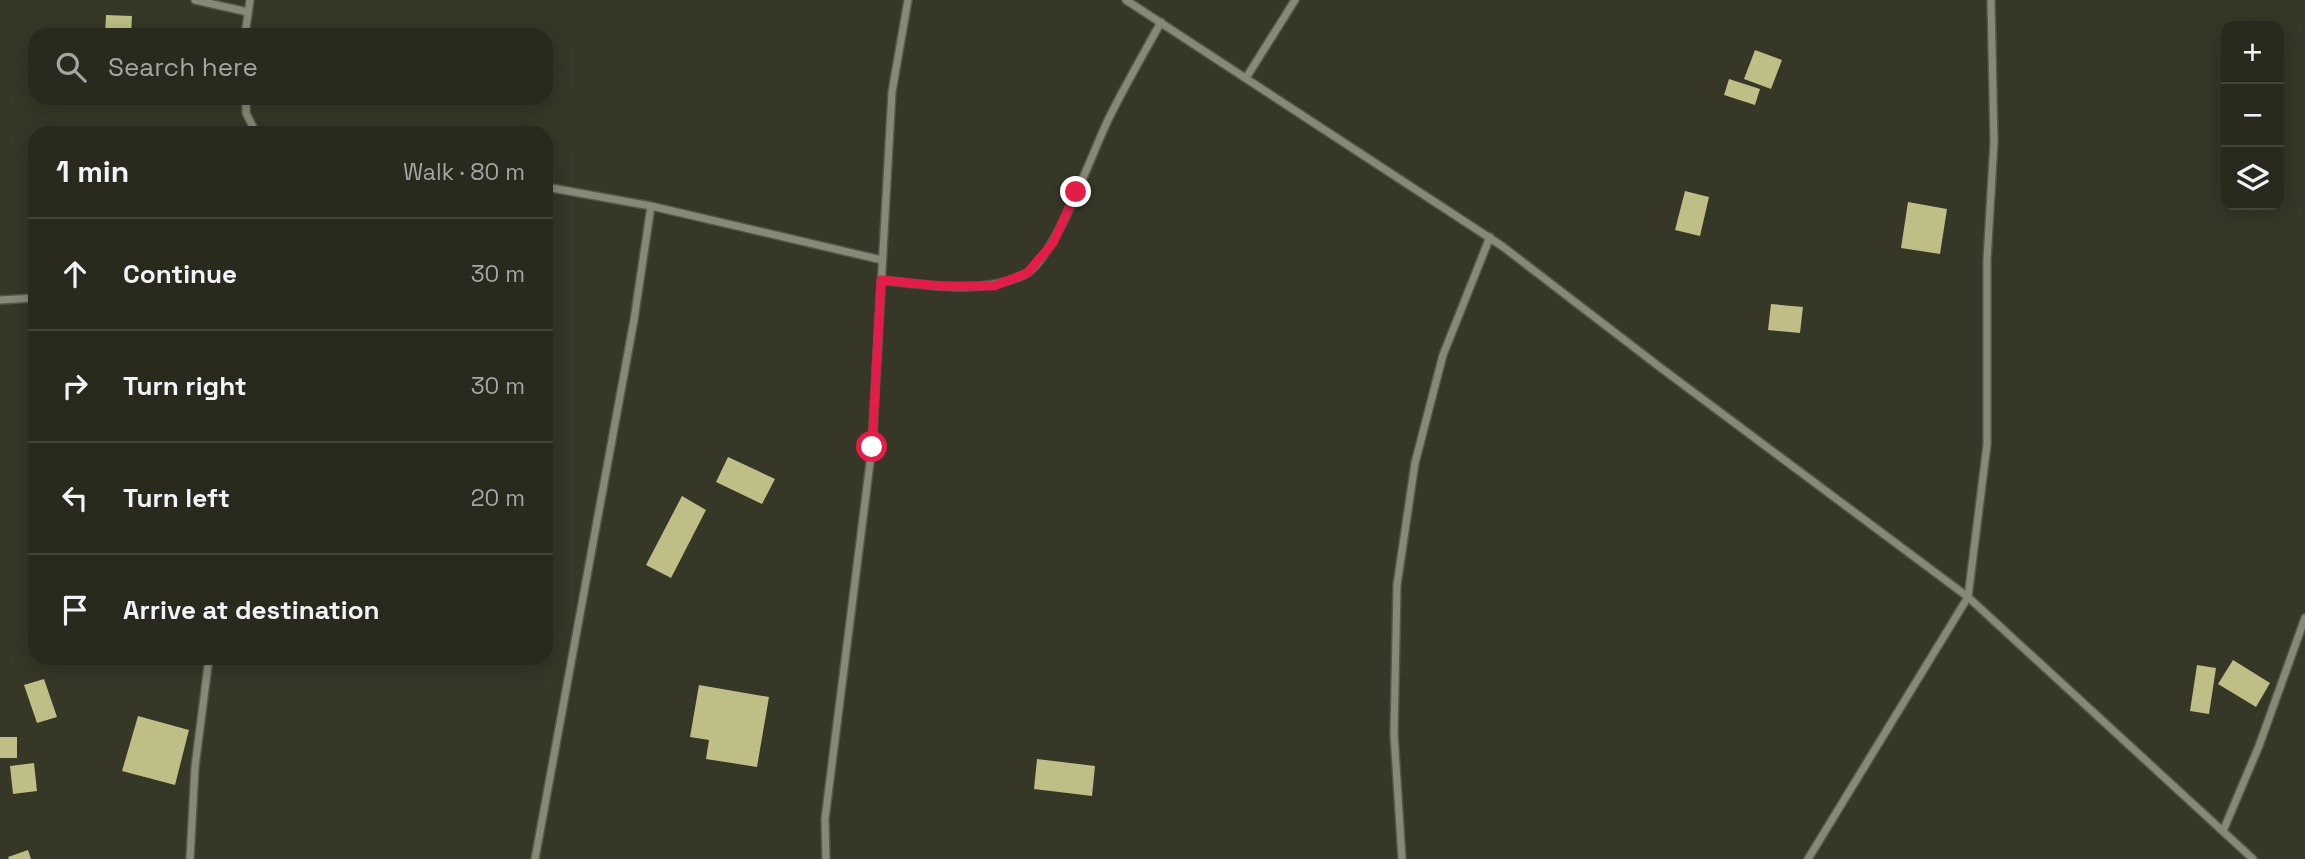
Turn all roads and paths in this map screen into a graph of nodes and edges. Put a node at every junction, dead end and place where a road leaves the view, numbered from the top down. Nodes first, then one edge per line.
1 (195, 0) edge
2 (250, 0) edge
3 (908, 0) edge
4 (1126, 0) edge
5 (1295, 0) edge
6 (1991, 0) edge
7 (248, 12) junction
8 (1161, 22) junction
9 (246, 28) edge
10 (1246, 78) junction
11 (246, 105) edge
12 (252, 126) edge
13 (553, 188) edge
14 (651, 206) junction
15 (1490, 237) junction
16 (882, 260) junction
17 (881, 280) junction
18 (28, 298) edge
19 (0, 300) edge
20 (1968, 597) junction
21 (2305, 618) edge
22 (208, 665) edge
23 (2223, 831) junction
24 (190, 859) edge
25 (535, 859) edge
26 (826, 859) edge
27 (1402, 859) edge
28 (1808, 859) edge
29 (2253, 859) edge

1 - 7 street
2 - 7 street
3 - 16 street
4 - 8 street
5 - 10 street
6 - 20 street
7 - 9 street
8 - 10 street
8 - 17 street
10 - 15 street
11 - 12 street
13 - 14 street
14 - 16 street
14 - 25 street
15 - 20 street
15 - 27 street
16 - 17 street
17 - 26 street
18 - 19 street
20 - 23 street
20 - 28 street
21 - 23 street
22 - 24 street
23 - 29 street

